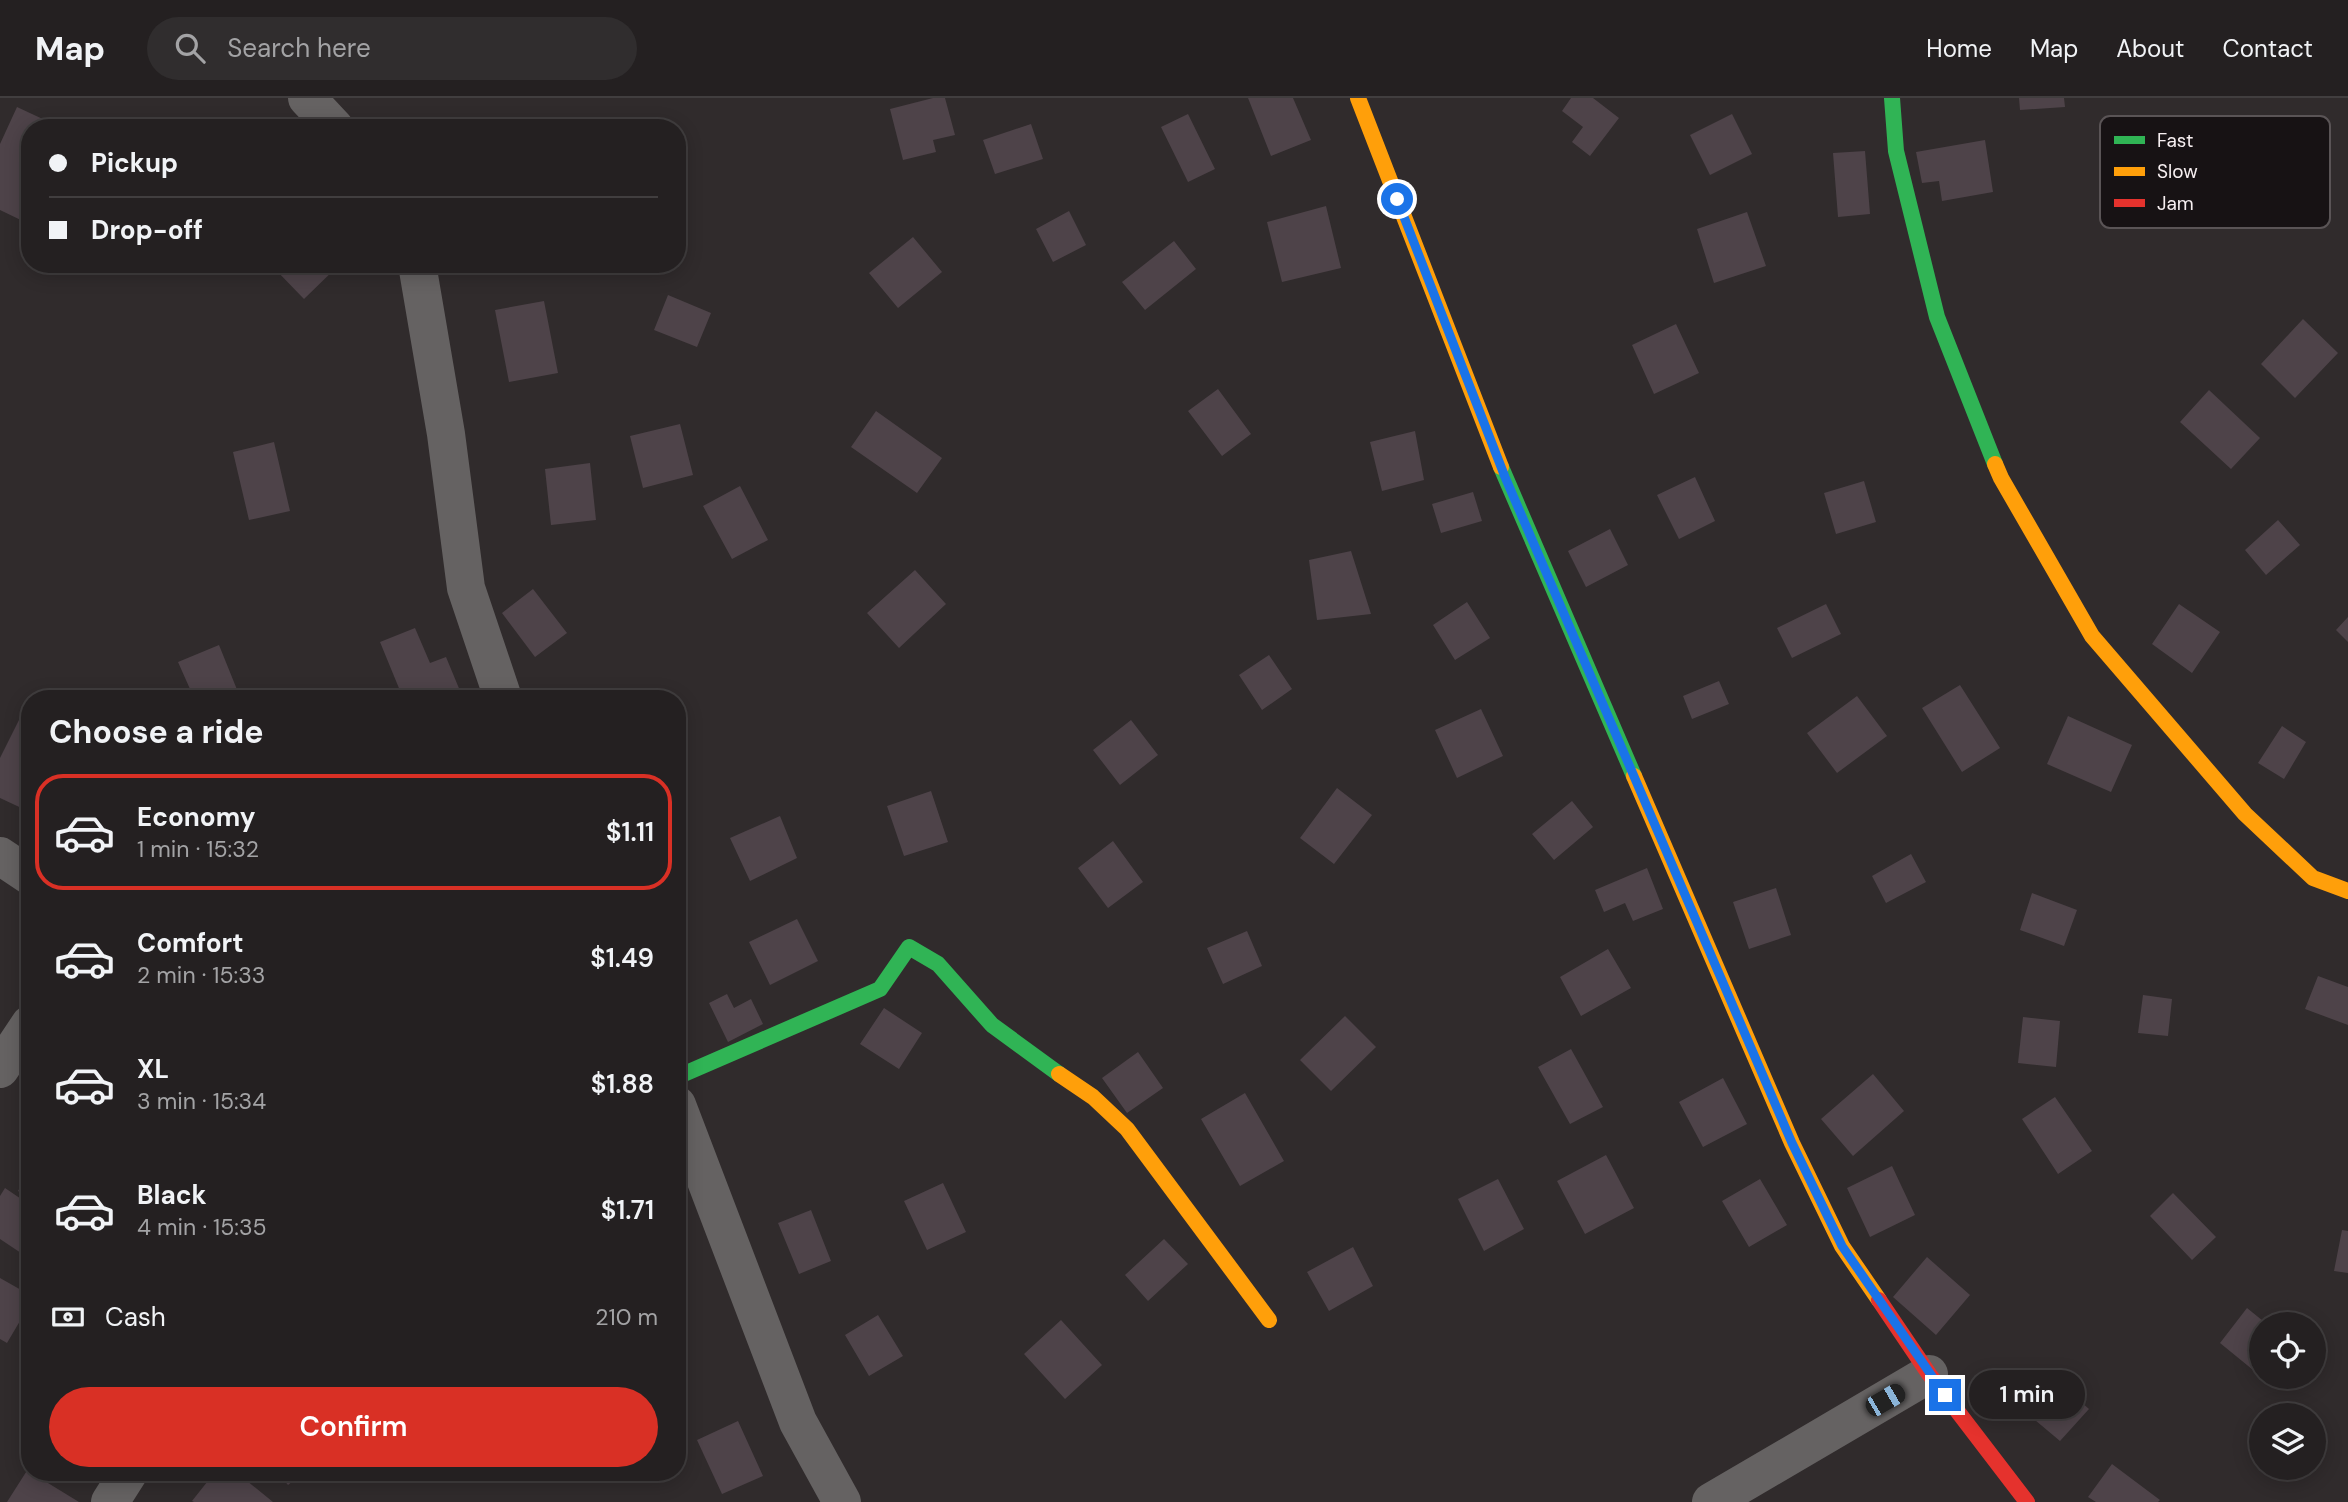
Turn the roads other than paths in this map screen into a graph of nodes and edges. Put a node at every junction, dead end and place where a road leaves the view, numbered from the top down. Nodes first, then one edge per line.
1 (307, 98) edge
2 (1358, 98) edge
3 (1892, 98) edge
4 (327, 119) edge
5 (418, 273) edge
6 (499, 690) edge
7 (0, 856) edge
8 (21, 870) edge
9 (2348, 891) edge
10 (21, 1038) edge
11 (0, 1069) edge
12 (686, 1073) edge
13 (686, 1128) edge
14 (1269, 1320) dead end
15 (1929, 1374) junction
16 (123, 1481) edge
17 (110, 1502) edge
18 (842, 1502) edge
19 (1711, 1502) edge
20 (2027, 1502) edge

1 - 4 street
2 - 15 street
3 - 9 street
5 - 6 street
7 - 8 street
10 - 11 street
12 - 14 street
13 - 18 street
15 - 19 street
15 - 20 street
16 - 17 street

